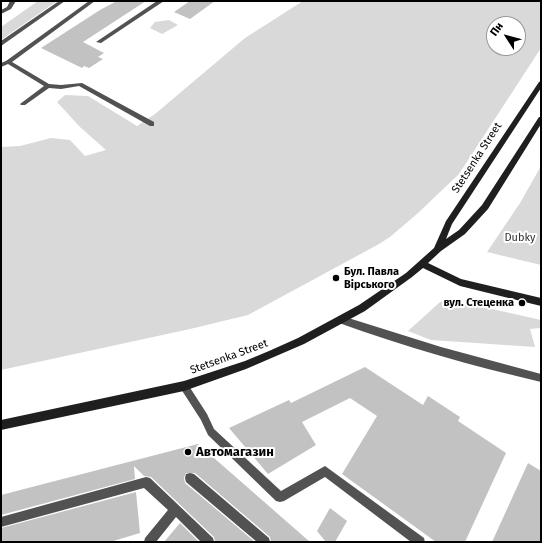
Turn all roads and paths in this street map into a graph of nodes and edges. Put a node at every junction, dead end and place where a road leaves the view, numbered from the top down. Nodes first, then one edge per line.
1 (13, 1) edge
2 (62, 1) edge
3 (92, 1) edge
4 (161, 1) edge
5 (1, 12) edge
6 (99, 42) dead end
7 (1, 44) edge
8 (8, 62) junction
9 (1, 65) edge
10 (541, 83) edge
11 (48, 86) junction
12 (23, 104) dead end
13 (541, 119) edge
14 (152, 124) dead end
15 (438, 249) junction
16 (423, 264) junction
17 (541, 302) edge
18 (342, 320) junction
19 (541, 378) edge
20 (184, 386) junction
21 (1, 425) edge
22 (190, 478) dead end
23 (175, 510) junction
24 (1, 522) edge
25 (149, 542) edge
26 (209, 542) edge
27 (265, 542) edge
28 (420, 542) edge

1 - 5 street
2 - 7 street
3 - 8 street
4 - 6 street
8 - 9 street
8 - 11 street
10 - 15 main road, Stetsenka Street
11 - 12 street
11 - 14 street
13 - 15 main road, Stetsenka Street
15 - 16 main road, Stetsenka Street
16 - 17 main road
16 - 18 main road, Stetsenka Street
18 - 19 street
18 - 20 main road, Stetsenka Street
20 - 21 main road, Stetsenka Street
20 - 28 street
22 - 27 street
23 - 24 street
23 - 25 street
23 - 26 street

